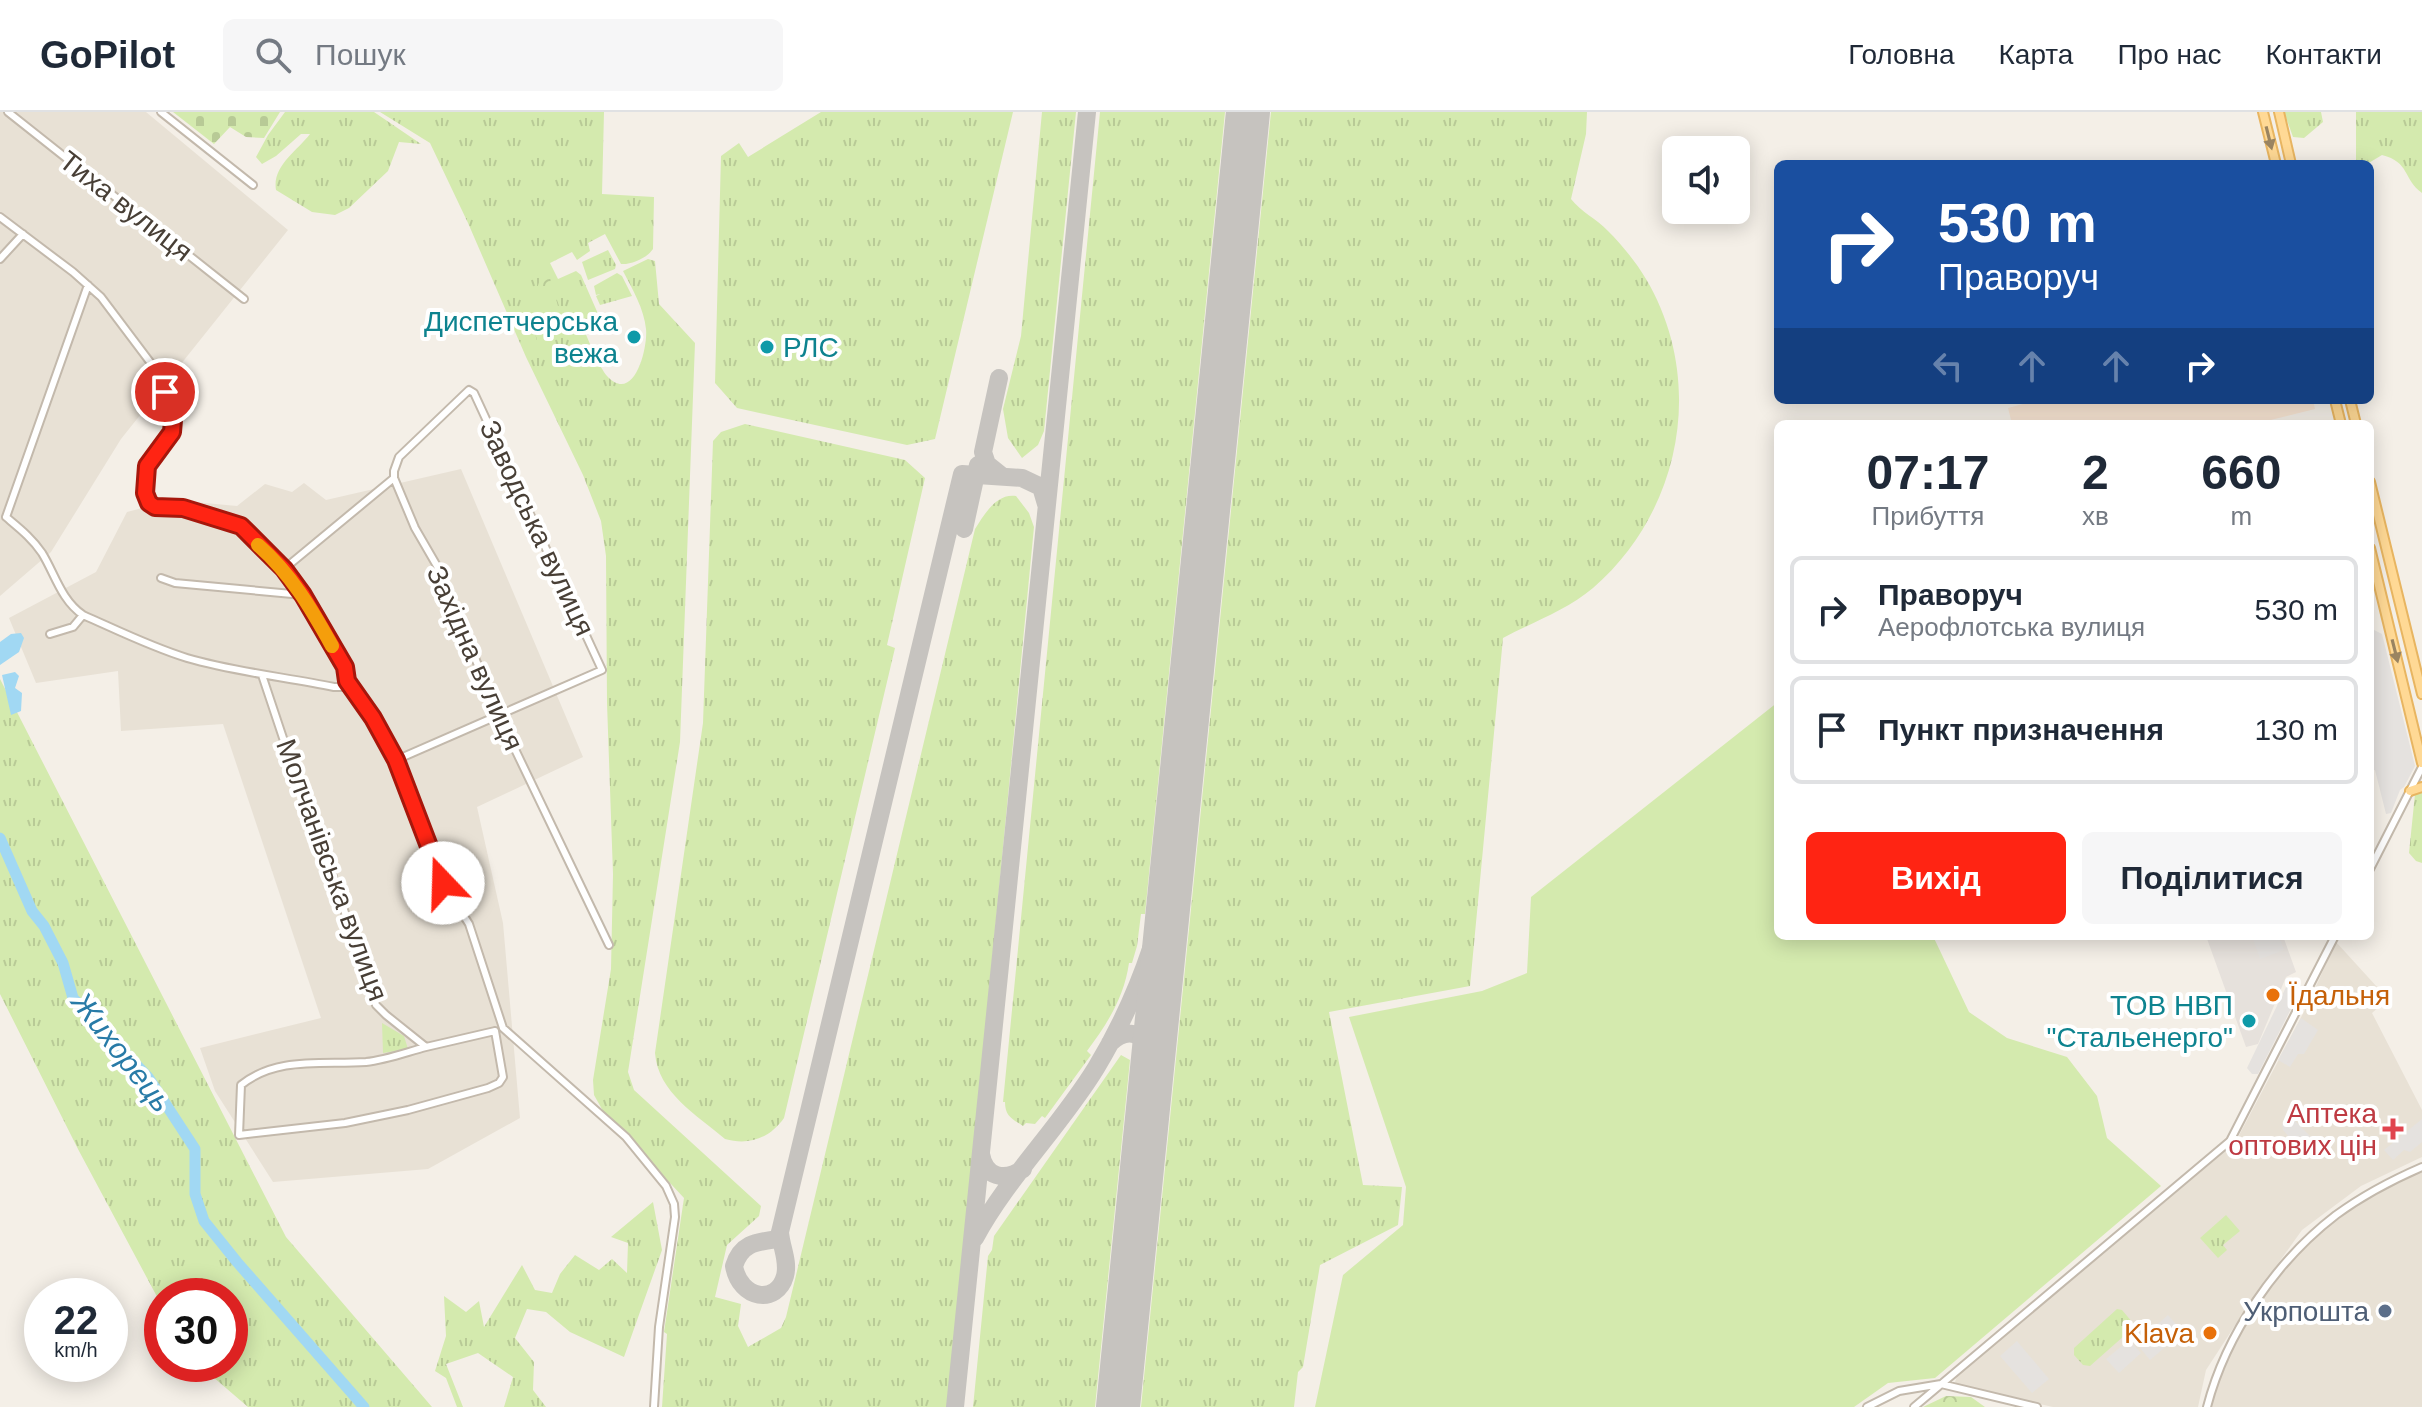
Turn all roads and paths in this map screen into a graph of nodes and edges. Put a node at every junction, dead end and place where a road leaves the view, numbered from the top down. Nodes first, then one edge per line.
1 (8, 112) edge
2 (161, 112) edge
3 (2263, 112) edge
4 (2279, 112) edge
5 (2275, 160) edge
6 (2290, 160) edge
7 (253, 185) dead end
8 (0, 217) edge
9 (23, 234) junction
10 (0, 259) edge
11 (88, 285) junction
12 (244, 299) dead end
13 (394, 478) junction
14 (2374, 499) edge
15 (3, 520) edge
16 (2374, 565) edge
17 (284, 569) junction
18 (161, 578) dead end
19 (303, 595) junction
20 (83, 615) junction
21 (2403, 619) junction
22 (2388, 623) junction
23 (50, 634) dead end
24 (262, 675) junction
25 (347, 681) junction
26 (2422, 694) edge
27 (499, 716) junction
28 (396, 760) junction
29 (2422, 765) edge
30 (2422, 787) edge
31 (2410, 791) junction
32 (2374, 861) edge
33 (2333, 940) edge
34 (609, 945) dead end
35 (499, 1030) junction
36 (426, 1047) junction
37 (2422, 1167) edge
38 (1941, 1384) junction
39 (654, 1407) edge
40 (1867, 1407) edge
41 (1914, 1407) edge
42 (2037, 1407) edge
43 (2207, 1407) edge

1 - 12 street, Тиха вулиця
2 - 7 street
3 -> 5 main road
4 - 6 main road
8 - 9 street
9 - 10 street
9 - 11 street
11 - 15 street
11 - 17 street
13 - 17 street
13 - 27 street, Західна вулиця
13 - 27 street, Заводська вулиця
14 - 21 main road
15 - 20 street
16 - 22 main road
17 - 19 street
18 - 19 street
19 - 25 street
20 - 23 street
20 - 24 street
21 - 22 main road
21 - 26 main road
22 -> 29 main road
24 - 25 street
24 - 36 street, Молчанівська вулиця
25 - 28 street
27 - 28 street
27 - 34 street, Західна вулиця
28 - 35 street
29 - 31 street
30 - 31 main road
31 - 32 street
33 - 38 street
35 - 36 street
35 - 36 street
35 - 39 street
37 - 43 street
38 - 40 street
38 - 41 street
38 - 42 street

